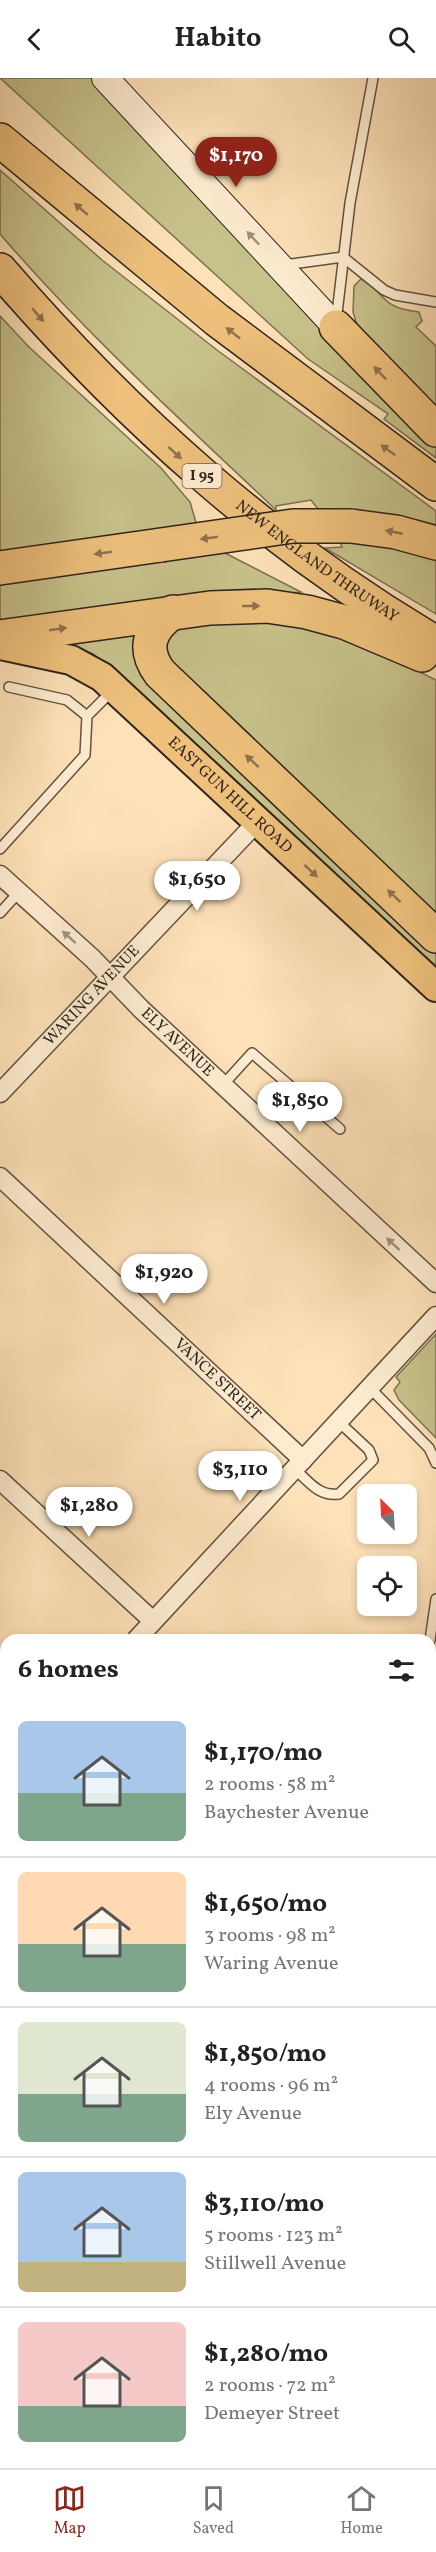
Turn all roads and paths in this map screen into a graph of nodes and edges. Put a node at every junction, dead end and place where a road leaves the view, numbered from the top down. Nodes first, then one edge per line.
1 (105, 78) edge
2 (373, 78) edge
3 (122, 89) edge
4 (0, 140) edge
5 (343, 257) junction
6 (278, 265) junction
7 (0, 270) edge
8 (436, 302) edge
9 (336, 327) junction
10 (436, 430) edge
11 (436, 484) edge
12 (436, 543) edge
13 (0, 568) edge
14 (173, 612) junction
15 (0, 637) edge
16 (436, 643) edge
17 (0, 645) edge
18 (436, 660) edge
19 (9, 687) dead end
20 (115, 688) junction
21 (87, 716) junction
22 (258, 821) junction
23 (0, 849) edge
24 (0, 875) edge
25 (19, 892) junction
26 (0, 913) edge
27 (436, 936) edge
28 (111, 978) junction
29 (436, 987) edge
30 (222, 1086) junction
31 (0, 1093) edge
32 (340, 1129) dead end
33 (0, 1177) edge
34 (436, 1283) edge
35 (436, 1316) edge
36 (370, 1388) junction
37 (339, 1422) junction
38 (436, 1463) edge
39 (299, 1464) junction
40 (0, 1480) edge
41 (436, 1599) edge
42 (153, 1622) junction
43 (142, 1634) edge
44 (431, 1634) edge

1 - 3 main road
2 - 5 lane
6 -> 3 main road
11 -> 4 highway
5 - 6 lane
5 - 8 lane
5 - 9 lane
6 - 9 main road
7 -> 16 highway, NEW ENGLAND THRUWAY / I 95
10 -> 9 highway
12 -> 13 highway, bridge
15 -> 14 highway
14 -> 18 highway
27 -> 14 highway
17 - 20 main road, EAST GUN HILL ROAD
19 - 21 lane
20 - 21 lane
20 - 22 main road, EAST GUN HILL ROAD
21 - 23 lane
22 - 28 street, WARING AVENUE
22 -> 29 main road, EAST GUN HILL ROAD
24 - 25 street, ELY AVENUE
25 - 26 lane
28 -> 25 street, ELY AVENUE
28 - 30 street, ELY AVENUE
28 - 31 street, WARING AVENUE
30 - 32 lane
34 -> 30 street, ELY AVENUE
33 - 39 street, VANCE STREET
35 - 36 street
36 - 37 street
36 - 38 lane
37 - 39 street
37 - 39 lane
39 - 42 street
40 - 42 street
41 - 44 lane
42 - 43 street

